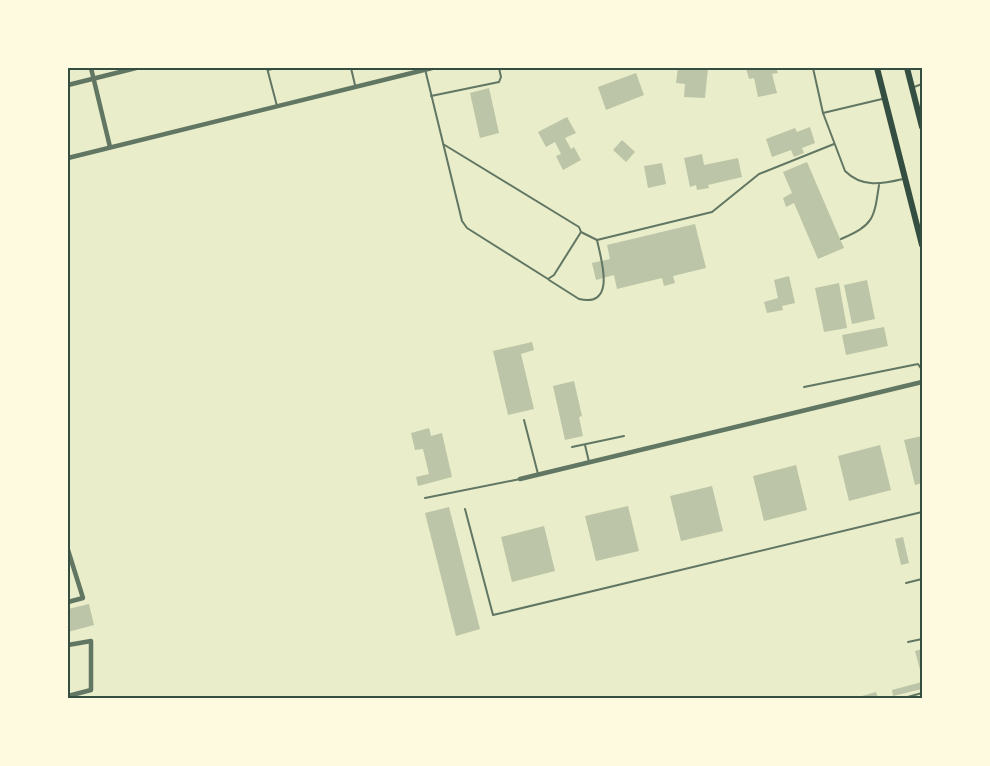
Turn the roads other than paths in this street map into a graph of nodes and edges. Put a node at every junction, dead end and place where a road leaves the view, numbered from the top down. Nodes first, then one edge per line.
1 (91, 68) edge
2 (136, 68) edge
3 (276, 68) edge
4 (351, 68) edge
5 (432, 68) edge
6 (499, 68) edge
7 (813, 68) edge
8 (877, 68) edge
9 (907, 68) edge
10 (267, 69) edge
11 (425, 69) junction
12 (94, 79) junction
13 (922, 84) edge
14 (68, 85) edge
15 (356, 86) junction
16 (912, 87) junction
17 (431, 96) junction
18 (885, 98) junction
19 (277, 106) junction
20 (823, 113) junction
21 (922, 124) edge
22 (443, 144) junction
23 (834, 144) junction
24 (110, 147) junction
25 (68, 158) edge
26 (904, 179) junction
27 (879, 185) junction
28 (581, 232) junction
29 (841, 239) dead end
30 (597, 240) junction
31 (922, 245) edge
32 (548, 279) junction
33 (922, 370) edge
34 (922, 382) edge
35 (804, 387) dead end
36 (524, 420) dead end
37 (624, 436) dead end
38 (585, 445) junction
39 (572, 447) dead end
40 (589, 462) junction
41 (538, 474) junction
42 (520, 479) joint
43 (425, 498) dead end
44 (465, 509) dead end
45 (922, 512) edge
46 (68, 550) edge
47 (922, 579) edge
48 (906, 583) dead end
49 (68, 602) edge
50 (922, 639) edge
51 (908, 642) dead end
52 (68, 645) edge
53 (922, 693) edge
54 (68, 696) edge
55 (904, 699) edge

1 - 12 street
2 - 12 street
3 - 10 lane
4 - 15 lane
5 - 11 street
6 - 17 lane
7 - 20 lane
8 - 18 main road
9 - 16 main road
10 - 19 lane
11 - 15 street
11 - 17 lane
12 - 14 street
12 - 24 street
13 - 16 lane
15 - 19 street
16 - 21 main road
17 - 22 lane
18 - 20 lane
18 - 26 main road
19 - 24 street
20 - 23 lane
22 - 28 lane
22 - 32 lane
23 - 27 lane
23 - 30 lane
24 - 25 street
26 - 27 lane
26 - 31 main road
27 - 29 lane
28 - 30 lane
28 - 32 lane
30 - 32 lane
33 - 35 lane
34 - 40 street
36 - 41 lane
37 - 38 lane
38 - 39 lane
38 - 40 lane
40 - 41 street
41 - 42 street
42 - 43 lane
44 - 45 lane
46 - 49 street
47 - 48 lane
50 - 51 lane
52 - 54 street
53 - 55 lane

